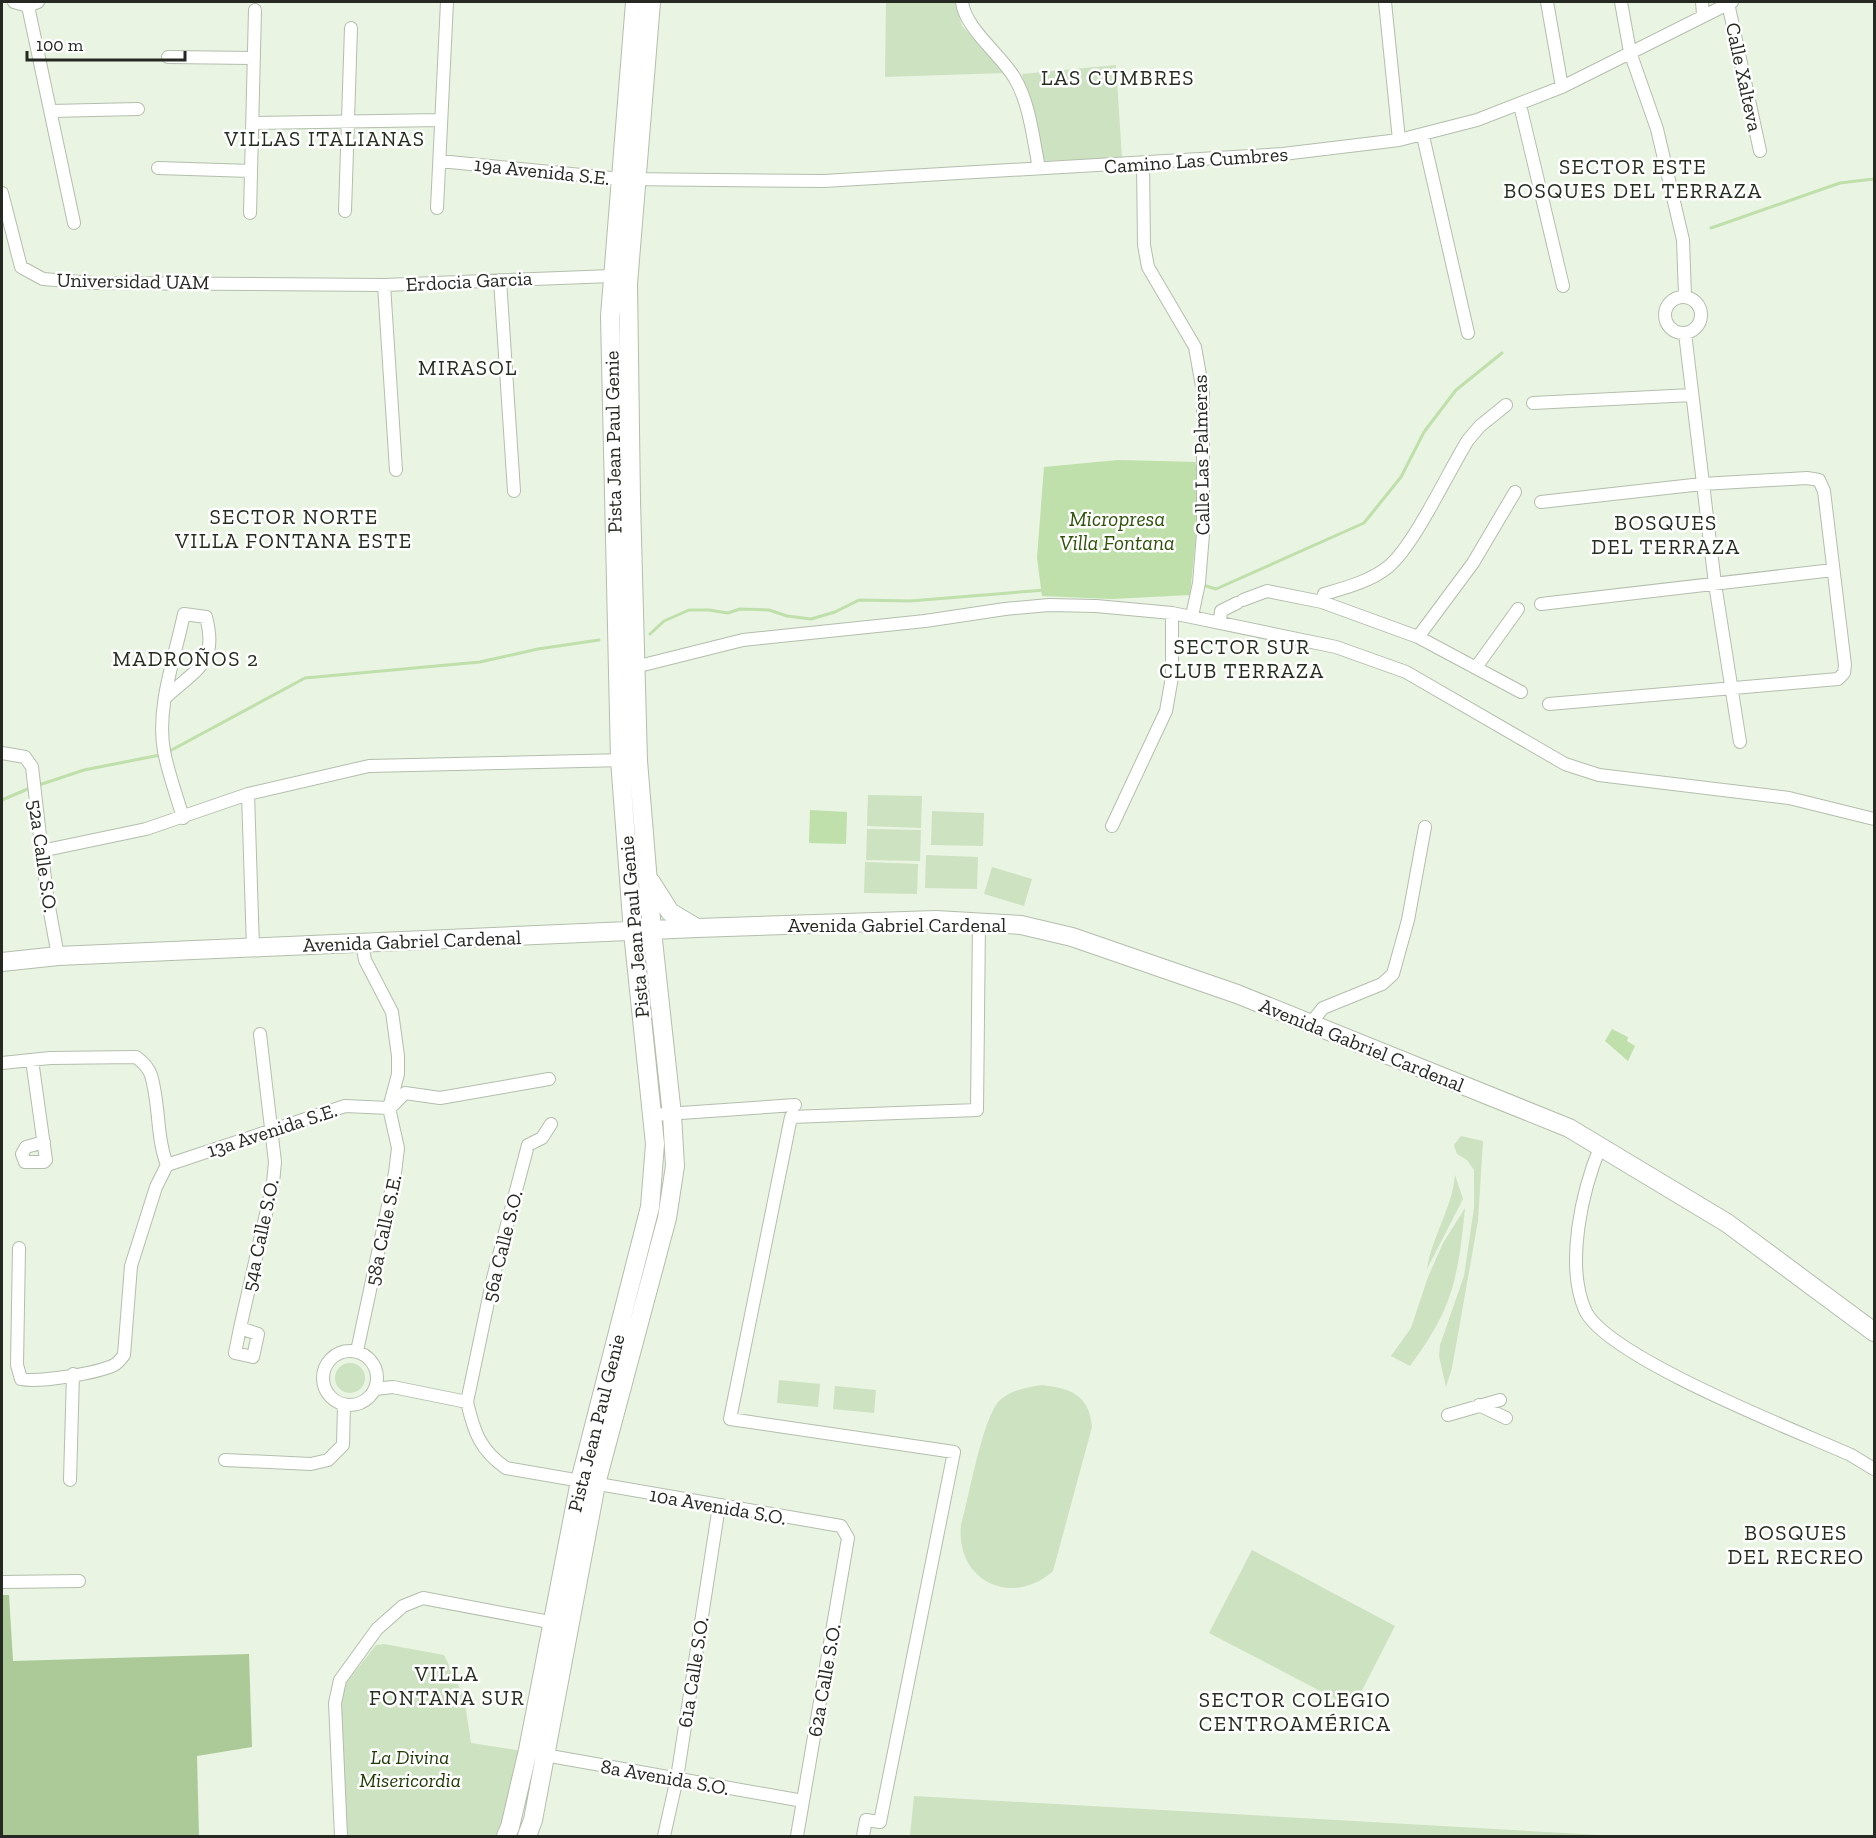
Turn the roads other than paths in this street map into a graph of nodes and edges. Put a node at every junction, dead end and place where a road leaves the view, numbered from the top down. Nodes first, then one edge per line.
1 (14, 2) edge
2 (447, 2) edge
3 (635, 2) edge
4 (644, 2) edge
5 (651, 2) edge
6 (962, 2) edge
7 (1385, 2) edge
8 (1546, 2) edge
9 (1621, 2) edge
10 (1730, 2) edge
11 (33, 4) edge
12 (1702, 8) edge
13 (255, 10) dead end
14 (351, 28) dead end
15 (1630, 52) junction
16 (168, 57) dead end
17 (254, 58) junction
18 (646, 58) junction
19 (1562, 87) junction
20 (1520, 105) junction
21 (138, 109) dead end
22 (51, 111) junction
23 (441, 120) junction
24 (347, 122) junction
25 (253, 123) junction
26 (1423, 136) junction
27 (1399, 140) junction
28 (1760, 151) dead end
29 (440, 161) junction
30 (1143, 164) junction
31 (158, 168) dead end
32 (1040, 168) junction
33 (251, 171) junction
34 (630, 179) junction
35 (2, 193) edge
36 (437, 207) dead end
37 (345, 211) dead end
38 (250, 213) dead end
39 (74, 223) dead end
40 (500, 280) junction
41 (620, 280) junction
42 (325, 284) joint
43 (384, 285) junction
44 (1563, 286) dead end
45 (1685, 296) junction
46 (1468, 333) dead end
47 (1685, 333) junction
48 (1692, 395) junction
49 (1533, 403) dead end
50 (1506, 405) dead end
51 (396, 470) dead end
52 (1702, 484) junction
53 (514, 491) dead end
54 (1515, 492) dead end
55 (1541, 502) dead end
56 (1833, 570) junction
57 (616, 574) junction
58 (1715, 584) junction
59 (1322, 602) junction
60 (1541, 604) dead end
61 (1518, 609) dead end
62 (1172, 613) junction
63 (1192, 616) junction
64 (1220, 621) junction
65 (1418, 637) junction
66 (1477, 666) junction
67 (635, 668) junction
68 (1733, 690) junction
69 (1521, 692) dead end
70 (167, 696) junction
71 (619, 702) junction
72 (1549, 704) dead end
73 (1740, 742) dead end
74 (2, 753) edge
75 (629, 760) junction
76 (248, 794) junction
77 (183, 818) junction
78 (1875, 819) edge
79 (1112, 826) dead end
80 (1425, 827) dead end
81 (41, 851) junction
82 (647, 872) junction
83 (979, 922) junction
84 (697, 928) junction
85 (652, 931) junction
86 (633, 932) junction
87 (362, 944) junction
88 (253, 948) junction
89 (58, 956) junction
90 (2, 962) edge
91 (1310, 1024) junction
92 (260, 1034) dead end
93 (32, 1060) junction
94 (2, 1063) edge
95 (549, 1079) dead end
96 (795, 1105) dead end
97 (389, 1108) junction
98 (652, 1115) junction
99 (672, 1115) junction
100 (550, 1124) dead end
101 (270, 1129) junction
102 (44, 1142) dead end
103 (1600, 1145) junction
104 (167, 1165) junction
105 (19, 1248) dead end
106 (240, 1328) dead end
107 (1875, 1332) edge
108 (357, 1351) junction
109 (73, 1374) junction
110 (375, 1389) junction
111 (1500, 1400) dead end
112 (467, 1402) junction
113 (344, 1405) junction
114 (1479, 1405) junction
115 (1448, 1415) dead end
116 (1506, 1418) dead end
117 (225, 1460) dead end
118 (1875, 1469) edge
119 (70, 1480) dead end
120 (588, 1483) junction
121 (719, 1506) junction
122 (841, 1526) joint
123 (79, 1581) dead end
124 (2, 1582) edge
125 (561, 1624) junction
126 (537, 1753) junction
127 (677, 1778) junction
128 (803, 1801) junction
129 (341, 1836) edge
130 (506, 1836) edge
131 (527, 1836) edge
132 (664, 1836) edge
133 (796, 1836) edge
134 (863, 1836) edge

1 - 11 street
2 - 23 street
3 - 34 main road
4 - 18 main road
5 - 18 main road, Pista Jean Paul Genie
6 - 32 street
7 - 27 street
8 - 19 street
9 - 15 street
10 - 12 street, Camino Las Cumbres
10 - 28 street, Calle Xalteva
11 - 22 street
12 - 15 street, Camino Las Cumbres
13 - 17 street
14 - 24 street
15 - 19 street, Camino Las Cumbres
15 - 45 street
16 - 17 street
17 - 25 street
18 - 34 main road, Pista Jean Paul Genie
19 - 20 street, Camino Las Cumbres
20 - 26 street, Camino Las Cumbres
20 - 44 street
21 - 22 street
22 - 39 street
23 - 24 street
23 - 29 street
24 - 25 street
24 - 37 street
25 - 33 street
26 - 27 street, Camino Las Cumbres
26 - 46 street
27 - 30 street, Camino Las Cumbres
29 - 34 street, 19a Avenida S.E.
29 - 36 street
30 - 32 street, Camino Las Cumbres
30 - 63 street, Calle Las Palmeras
31 - 33 street
32 - 34 street, Camino Las Cumbres
33 - 38 street
34 - 41 main road, Pista Jean Paul Genie
35 - 42 street, Universidad UAM
40 - 41 street, Erdocia Garcia
40 - 43 street, Erdocia Garcia
40 - 53 street
41 - 57 main road, Pista Jean Paul Genie
41 - 67 main road, Pista Jean Paul Genie
42 - 43 street, Erdocia Garcia
43 - 51 street
45 - 47 street
45 - 47 street
47 - 48 street
48 - 49 street
48 - 52 street
50 - 59 street
52 - 55 street
52 - 56 street
52 - 58 street
54 - 65 street
56 - 58 street
56 - 68 street
57 - 67 main road
57 - 71 main road, Pista Jean Paul Genie
58 - 60 street
58 - 68 street
59 - 64 street
59 - 65 street
61 - 66 street
62 - 63 street
62 - 67 street
62 - 79 street
63 - 64 street
64 - 78 street
65 - 66 street
66 - 69 street
67 - 71 main road
67 - 75 main road, Pista Jean Paul Genie
68 - 72 street
68 - 73 street
70 - 70 street
70 - 77 street
71 - 75 main road, Pista Jean Paul Genie
74 - 81 street, 52a Calle S.O.
75 - 76 street
75 - 82 main road, Pista Jean Paul Genie
75 - 86 main road, Pista Jean Paul Genie
76 - 77 street
76 - 88 street
77 - 81 street
80 - 91 street
81 - 89 street, 52a Calle S.O.
82 - 84 main road
82 - 85 main road, Pista Jean Paul Genie
83 - 84 main road, Avenida Gabriel Cardenal
83 - 91 main road, Avenida Gabriel Cardenal
83 - 134 street
84 - 85 main road, Avenida Gabriel Cardenal
85 - 86 main road, Avenida Gabriel Cardenal
85 - 99 main road, Pista Jean Paul Genie
86 - 87 main road, Avenida Gabriel Cardenal
86 - 98 main road, Pista Jean Paul Genie
87 - 88 main road, Avenida Gabriel Cardenal
87 - 97 street
88 - 89 main road, Avenida Gabriel Cardenal
89 - 90 main road, Avenida Gabriel Cardenal
91 - 103 main road, Avenida Gabriel Cardenal
92 - 101 street, 54a Calle S.O.
93 - 94 street
93 - 102 street
93 - 104 street
95 - 97 street
96 - 99 street
97 - 101 street, 13a Avenida S.E.
97 - 108 street, 58a Calle S.E.
98 - 99 street
98 - 120 main road, Pista Jean Paul Genie
99 - 120 main road, Pista Jean Paul Genie
100 - 112 street, 56a Calle S.O.
101 - 104 street, 13a Avenida S.E.
101 - 106 street, 54a Calle S.O.
103 - 107 main road, Avenida Gabriel Cardenal
103 - 118 street
104 - 109 street
105 - 109 street
108 - 110 street
108 - 113 street
109 - 119 street
110 - 112 street
110 - 113 street
111 - 114 street
112 - 120 street, 10a Avenida S.O.
113 - 117 street
114 - 115 street
114 - 116 street
120 - 121 street, 10a Avenida S.O.
120 - 125 main road, Pista Jean Paul Genie
121 - 122 street, 10a Avenida S.O.
121 - 127 street, 61a Calle S.O.
122 - 128 street, 62a Calle S.O.
123 - 124 street
125 - 126 main road, Pista Jean Paul Genie
125 - 129 street
126 - 127 street, 8a Avenida S.O.
126 - 130 main road, Pista Jean Paul Genie
126 - 131 main road, Pista Jean Paul Genie
127 - 128 street, 8a Avenida S.O.
127 - 132 street, 61a Calle S.O.
128 - 133 street, 62a Calle S.O.

